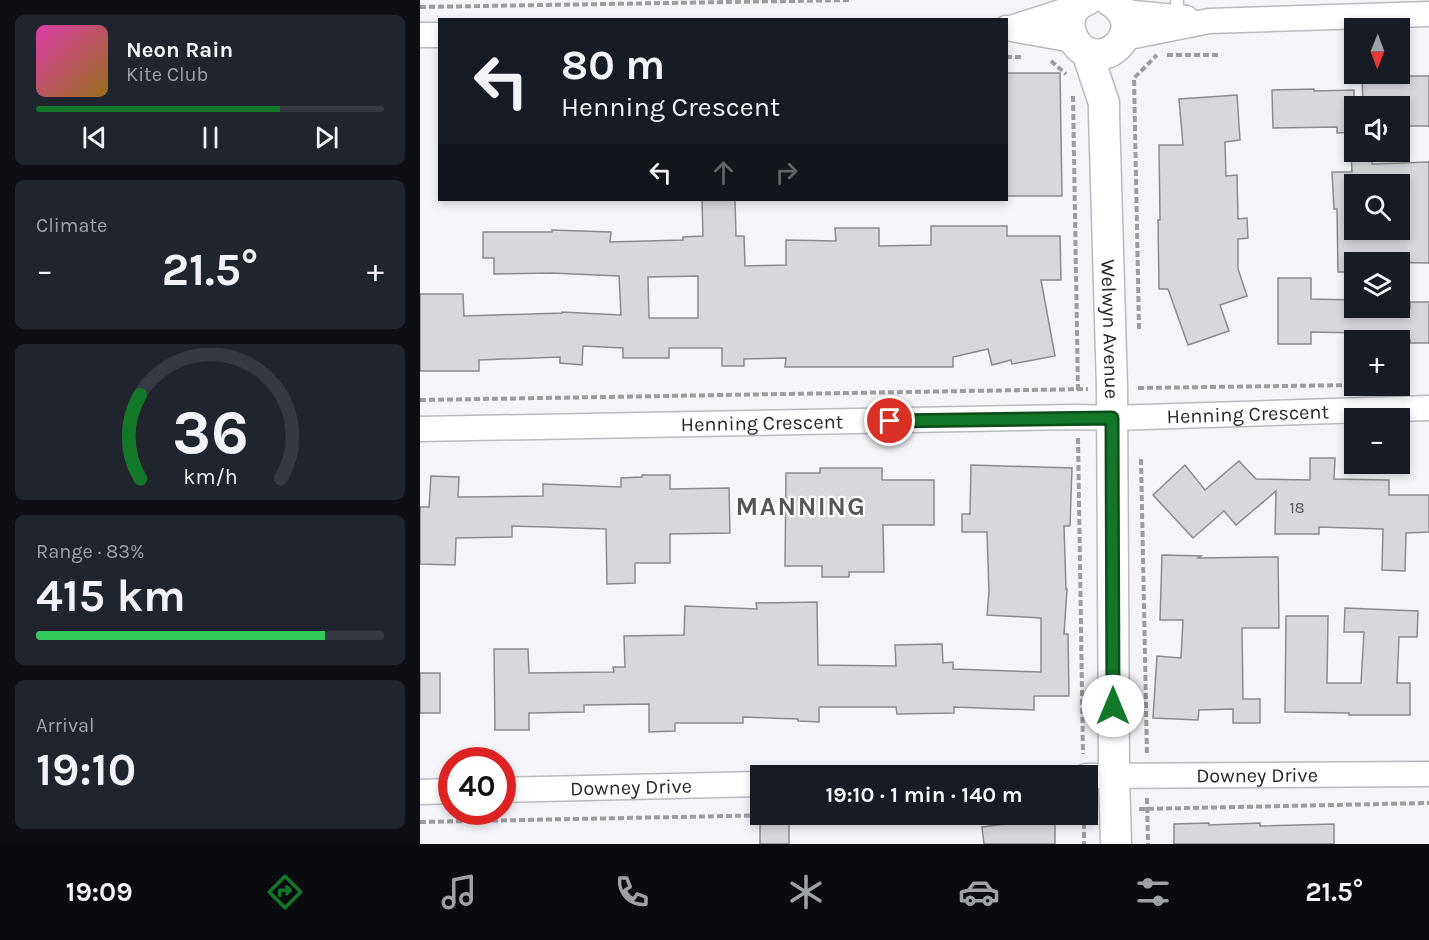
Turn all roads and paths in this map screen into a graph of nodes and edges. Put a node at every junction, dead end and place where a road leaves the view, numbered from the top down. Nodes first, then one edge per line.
1 (852, 0) edge
2 (420, 7) edge
3 (1177, 8) edge
4 (1429, 14) edge
5 (1102, 20) edge
6 (1209, 21) junction
7 (1009, 28) edge
8 (1044, 34) junction
9 (420, 35) edge
10 (438, 35) edge
11 (1158, 54) dead end
12 (1219, 55) dead end
13 (1073, 80) dead end
14 (1073, 95) dead end
15 (1344, 385) edge
16 (1112, 388) junction
17 (1078, 389) junction
18 (420, 400) edge
19 (1429, 408) edge
20 (1077, 417) junction
21 (1112, 418) junction
22 (420, 429) edge
23 (1094, 765) edge
24 (1094, 765) edge
25 (1098, 769) edge
26 (1429, 774) edge
27 (1098, 777) edge
28 (750, 784) edge
29 (516, 790) edge
30 (438, 791) edge
31 (420, 792) edge
32 (1429, 803) edge
33 (1115, 809) junction
34 (750, 816) edge
35 (420, 822) edge
36 (1084, 825) edge
37 (1084, 844) edge
38 (1116, 844) edge

1 - 2 path
3 - 5 street
3 - 6 street
4 - 6 street
5 - 6 street
5 - 7 street
5 - 8 street
5 - 16 street, Welwyn Avenue
7 - 8 street
8 - 13 path
9 - 10 street
11 - 12 path
14 - 17 path
15 - 16 path
16 - 17 path
16 - 21 street, Welwyn Avenue
17 - 18 path
17 - 20 path
19 - 21 street, Henning Crescent
20 - 21 street, Henning Crescent
20 - 22 street, Henning Crescent
20 - 24 path
21 - 23 street, Welwyn Avenue
25 - 26 street, Downey Drive
27 - 33 street, Welwyn Avenue
28 - 29 street, Downey Drive
30 - 31 street
32 - 33 path
33 - 38 street, Welwyn Avenue
34 - 35 path
36 - 37 path

